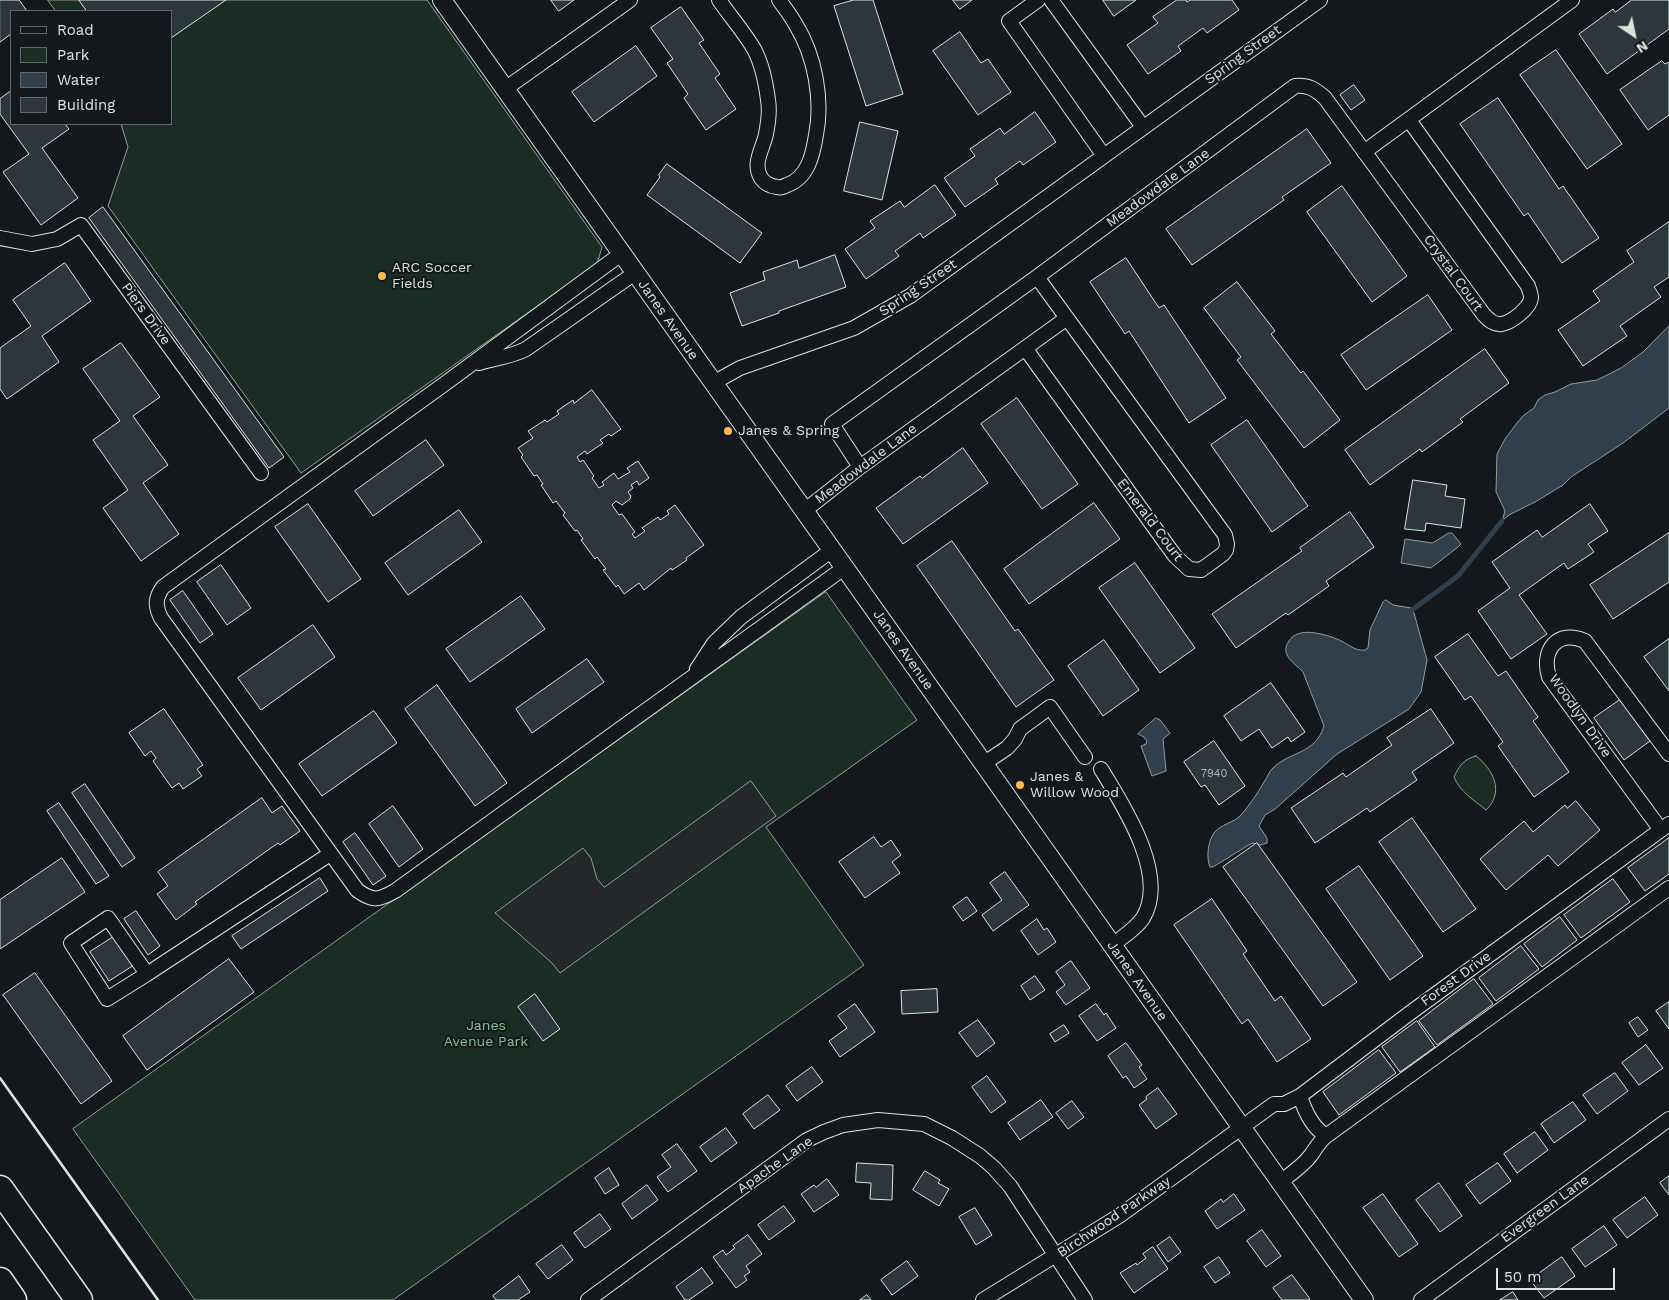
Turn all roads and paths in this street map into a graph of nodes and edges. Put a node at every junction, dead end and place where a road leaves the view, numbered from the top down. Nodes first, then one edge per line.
1 (442, 0) edge
2 (630, 0) edge
3 (718, 0) edge
4 (779, 0) edge
5 (1038, 0) edge
6 (1051, 0) edge
7 (1320, 0) edge
8 (1572, 0) edge
9 (505, 89) junction
10 (1409, 120) junction
11 (1143, 128) junction
12 (1364, 152) junction
13 (1104, 156) junction
14 (0, 238) edge
15 (621, 254) junction
16 (635, 273) junction
17 (1036, 277) junction
18 (1067, 318) junction
19 (1025, 348) junction
20 (467, 368) junction
21 (713, 384) junction
22 (860, 467) junction
23 (261, 473) dead end
24 (804, 511) junction
25 (832, 550) junction
26 (844, 568) junction
27 (693, 676) junction
28 (1669, 754) edge
29 (1085, 756) dead end
30 (983, 764) junction
31 (1101, 769) dead end
32 (1665, 827) edge
33 (330, 854) junction
34 (1669, 888) edge
35 (1111, 946) junction
36 (147, 974) junction
37 (1300, 1096) junction
38 (1669, 1119) edge
39 (1241, 1127) junction
40 (1326, 1136) junction
41 (1280, 1182) junction
42 (0, 1189) edge
43 (1056, 1256) junction
44 (0, 1281) edge
45 (13, 1300) edge
46 (79, 1300) edge
47 (588, 1300) edge
48 (983, 1300) edge
49 (1085, 1300) edge
50 (1364, 1300) edge
51 (1421, 1300) edge

1 - 9 street, Janes Avenue
2 - 9 street
3 - 4 street
5 - 13 street
6 - 11 street
7 - 11 street, Spring Street
8 - 10 street
9 - 15 street, Janes Avenue
10 - 12 street
10 - 12 street, Crystal Court
11 - 13 street, Spring Street
12 - 17 street, Meadowdale Lane
13 - 21 street, Spring Street
14 - 23 street, Piers Drive
15 - 16 street, Janes Avenue
15 - 20 street
16 - 20 street
16 - 21 street, Janes Avenue
17 - 18 street
17 - 22 street, Meadowdale Lane
18 - 19 street, Meadowdale Lane
18 - 19 street, Emerald Court
19 - 22 street, Meadowdale Lane
20 - 33 street
21 - 24 street, Janes Avenue
22 - 24 street, Meadowdale Lane
24 - 25 street, Janes Avenue
25 - 26 street, Janes Avenue
25 - 27 street
26 - 27 street
26 - 30 street, Janes Avenue
27 - 33 street
28 - 32 street, Woodlyn Drive
29 - 30 street
30 - 35 street, Janes Avenue
31 - 35 street
32 - 37 street, Forest Drive
33 - 36 street
34 - 40 street
35 - 39 street, Janes Avenue
36 - 36 street
37 - 39 street, Forest Drive
37 - 40 street
38 - 51 street, Evergreen Lane
39 - 41 street, Janes Avenue
39 - 43 street, Birchwood Parkway
40 - 41 street
41 - 50 street, Janes Avenue
42 - 46 highway
43 - 47 street, Apache Lane
43 - 48 street, Birchwood Parkway
43 - 49 street, Apache Lane
44 - 45 highway

